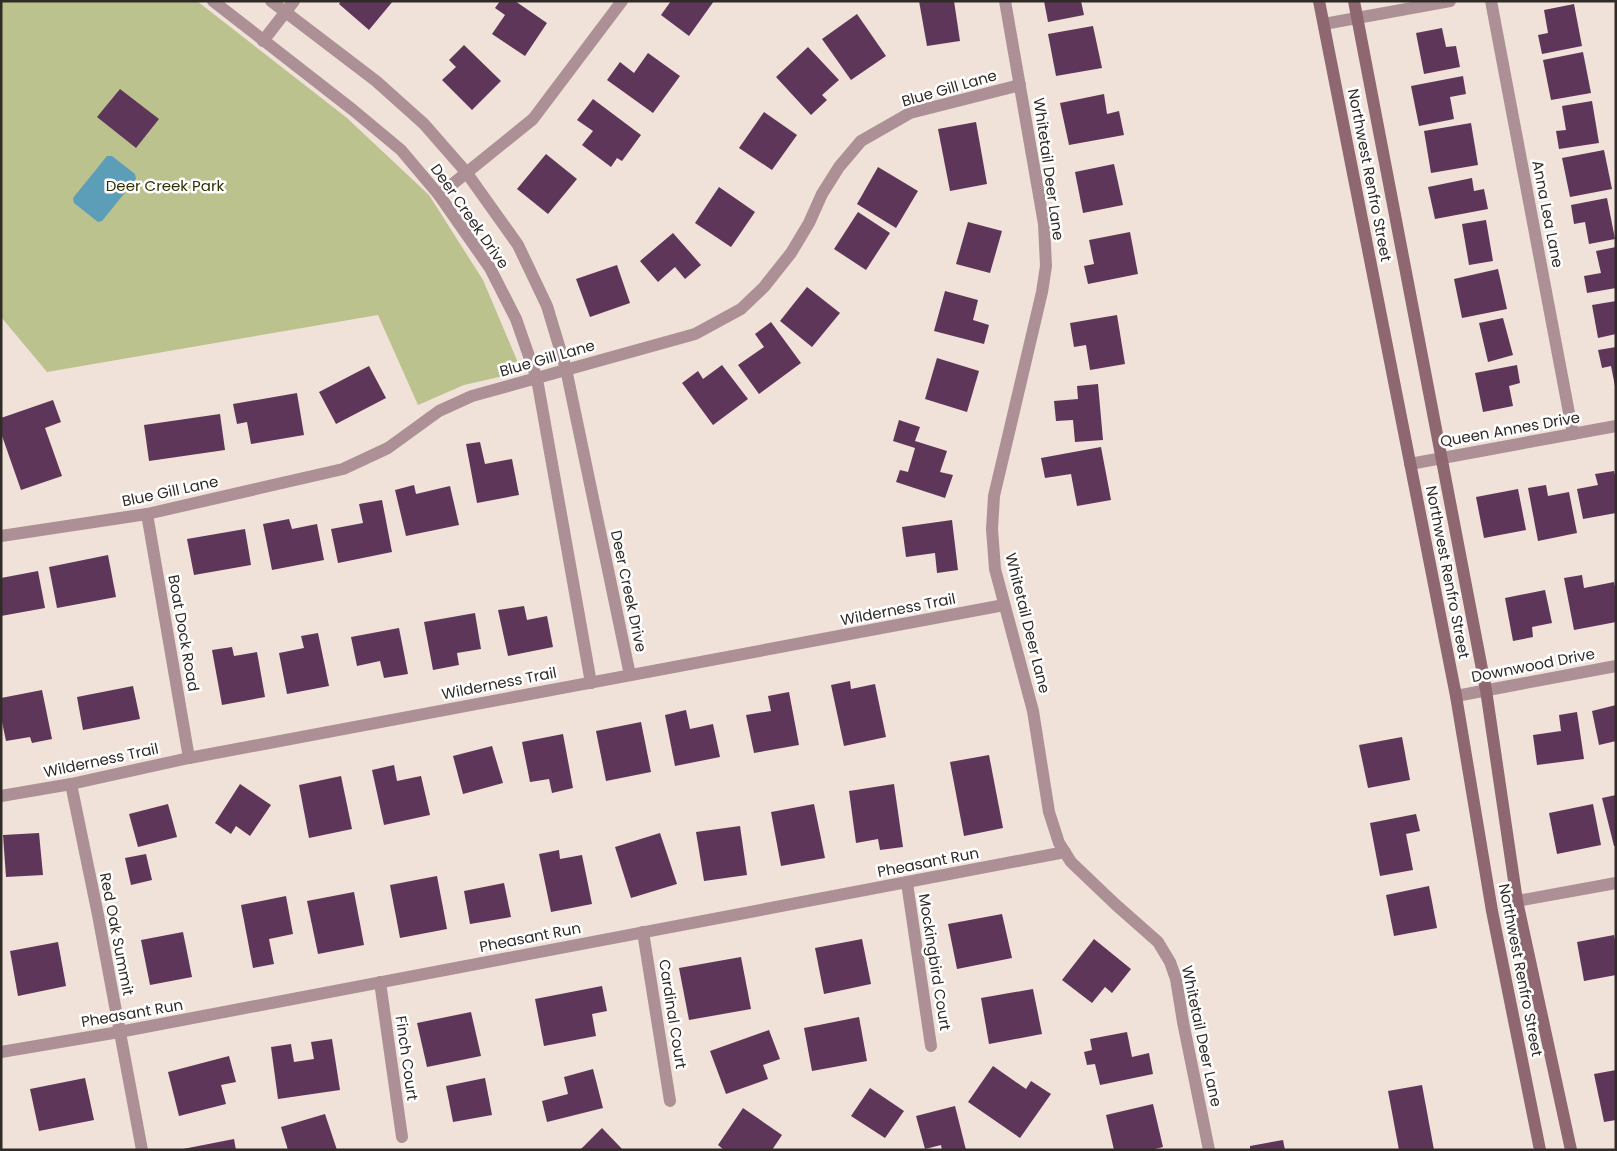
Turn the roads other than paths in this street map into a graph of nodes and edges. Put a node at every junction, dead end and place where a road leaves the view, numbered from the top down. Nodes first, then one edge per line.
1 (213, 1) edge
2 (271, 1) edge
3 (294, 1) edge
4 (622, 1) edge
5 (1005, 1) edge
6 (1319, 1) edge
7 (1354, 1) edge
8 (1450, 1) edge
9 (1491, 1) edge
10 (285, 12) junction
11 (1357, 19) junction
12 (1324, 24) junction
13 (263, 41) junction
14 (1020, 85) junction
15 (466, 172) junction
16 (439, 195) junction
17 (566, 369) junction
18 (536, 379) junction
19 (1616, 426) edge
20 (1573, 434) junction
21 (1441, 458) junction
22 (1410, 464) junction
23 (147, 514) junction
24 (1, 536) edge
25 (1004, 606) junction
26 (1616, 666) edge
27 (630, 675) junction
28 (591, 683) junction
29 (1486, 690) junction
30 (1456, 696) junction
31 (189, 758) junction
32 (71, 784) junction
33 (1, 796) edge
34 (1065, 852) junction
35 (907, 883) junction
36 (1616, 884) edge
37 (1517, 901) junction
38 (643, 932) junction
39 (380, 982) junction
40 (119, 1032) junction
41 (931, 1046) dead end
42 (1, 1052) edge
43 (670, 1101) dead end
44 (402, 1138) dead end
45 (142, 1150) edge
46 (1209, 1150) edge
47 (1540, 1150) edge
48 (1571, 1150) edge

1 - 13 street, Deer Creek Drive
2 - 10 street, Deer Creek Drive
3 - 10 street
4 - 15 street
5 - 14 street, Whitetail Deer Lane
6 - 12 main road, Northwest Renfro Street
7 - 11 main road, Northwest Renfro Street
8 - 11 street
9 - 20 street, Anna Lea Lane
10 - 13 street
10 - 15 street, Deer Creek Drive
11 - 12 street
11 - 21 main road, Northwest Renfro Street
12 - 22 main road, Northwest Renfro Street
13 - 16 street, Deer Creek Drive
14 - 17 street, Blue Gill Lane
14 - 25 street, Whitetail Deer Lane
15 - 16 street
15 - 17 street, Deer Creek Drive
16 - 18 street, Deer Creek Drive
17 - 18 street, Blue Gill Lane
17 - 27 street, Deer Creek Drive
18 - 23 street, Blue Gill Lane
18 - 28 street, Deer Creek Drive
19 - 20 street, Queen Annes Drive
20 - 21 street, Queen Annes Drive
21 - 22 street, Queen Annes Drive
21 - 29 main road, Northwest Renfro Street
22 - 30 main road, Northwest Renfro Street
23 - 24 street, Blue Gill Lane
23 - 31 street, Boat Dock Road
25 - 27 street, Wilderness Trail
25 - 34 street, Whitetail Deer Lane
26 - 29 street, Downwood Drive
27 - 28 street, Wilderness Trail
28 - 31 street, Wilderness Trail
29 - 30 street, Downwood Drive
29 - 37 main road, Northwest Renfro Street
30 - 47 main road, Northwest Renfro Street
31 - 32 street, Wilderness Trail
32 - 33 street, Wilderness Trail
32 - 40 street, Red Oak Summit
34 - 35 street, Pheasant Run
34 - 46 street, Whitetail Deer Lane
35 - 38 street, Pheasant Run
35 - 41 street, Mockingbird Court
36 - 37 street
37 - 48 main road, Northwest Renfro Street
38 - 39 street, Pheasant Run
38 - 43 street, Cardinal Court
39 - 40 street, Pheasant Run
39 - 44 street, Finch Court
40 - 42 street, Pheasant Run
40 - 45 street, Red Oak Summit

